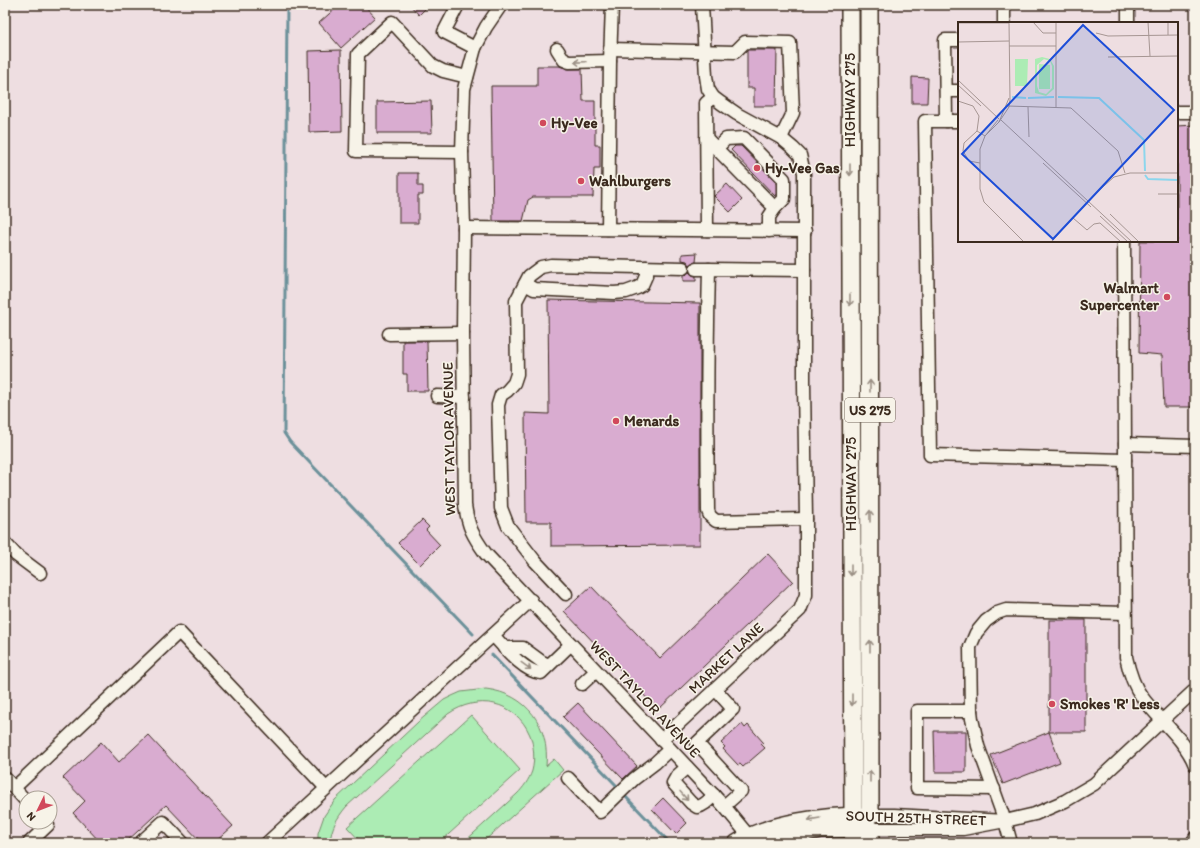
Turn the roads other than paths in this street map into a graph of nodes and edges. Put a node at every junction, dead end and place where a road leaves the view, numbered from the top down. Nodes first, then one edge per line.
1 (458, 5) edge
2 (612, 5) edge
3 (702, 5) edge
4 (850, 5) edge
5 (869, 5) edge
6 (1004, 5) edge
7 (1128, 5) edge
8 (498, 6) edge
9 (1004, 22) edge
10 (1128, 22) edge
11 (958, 40) edge
12 (475, 48) junction
13 (557, 49) dead end
14 (704, 50) junction
15 (610, 55) junction
16 (467, 77) junction
17 (946, 91) junction
18 (958, 91) edge
19 (713, 97) junction
20 (1178, 112) edge
21 (1195, 112) edge
22 (946, 121) junction
23 (958, 121) edge
24 (706, 138) junction
25 (781, 138) junction
26 (716, 148) junction
27 (462, 152) junction
28 (775, 208) junction
29 (464, 228) junction
30 (608, 229) junction
31 (707, 230) junction
32 (769, 231) junction
33 (805, 231) junction
34 (1124, 242) edge
35 (646, 267) junction
36 (683, 268) dead end
37 (696, 269) dead end
38 (709, 269) junction
39 (804, 270) junction
40 (525, 284) junction
41 (389, 334) dead end
42 (463, 334) junction
43 (437, 396) dead end
44 (464, 397) junction
45 (1125, 444) junction
46 (1195, 446) edge
47 (1125, 460) junction
48 (806, 519) junction
49 (5, 543) edge
50 (40, 573) dead end
51 (566, 594) dead end
52 (531, 600) junction
53 (1125, 613) junction
54 (492, 635) junction
55 (571, 644) junction
56 (596, 671) junction
57 (582, 684) dead end
58 (715, 690) junction
59 (1195, 690) edge
60 (971, 711) junction
61 (1163, 721) junction
62 (661, 740) junction
63 (670, 749) junction
64 (1195, 764) edge
65 (686, 766) junction
66 (5, 778) edge
67 (568, 778) dead end
68 (14, 788) junction
69 (326, 788) junction
70 (994, 789) junction
71 (18, 792) edge
72 (714, 795) junction
73 (724, 806) junction
74 (1005, 821) junction
75 (862, 829) edge
76 (41, 830) edge
77 (1195, 838) edge
78 (745, 840) edge
79 (30, 843) edge
80 (140, 843) edge
81 (183, 843) edge
82 (267, 843) edge
83 (762, 843) edge
84 (1010, 843) edge
85 (1192, 843) edge

1 - 12 street
2 - 15 street
3 - 14 street
4 -> 75 highway, HIGHWAY 275 / US 275
75 -> 5 highway, HIGHWAY 275 / US 275
6 - 9 street
7 - 10 street
8 - 12 street, WEST TAYLOR AVENUE
11 - 17 street
12 - 16 street, WEST TAYLOR AVENUE
15 -> 13 street
14 - 15 street
14 - 19 street
14 - 25 street
15 - 30 street
16 - 27 street, WEST TAYLOR AVENUE
16 - 27 street
17 - 18 street
17 - 22 street
19 - 24 street
19 - 25 street
20 - 21 street
22 - 23 street
22 - 47 street
24 - 26 street
24 - 31 street
25 - 33 street
26 - 28 street
26 - 28 street
27 - 29 street, WEST TAYLOR AVENUE
28 - 32 street
29 - 30 street
29 - 42 street, WEST TAYLOR AVENUE
30 - 31 street
31 - 32 street
32 - 33 street
33 - 39 street
34 - 45 street
35 - 36 street
35 - 40 street
35 - 40 street
37 - 38 street
38 - 39 street
38 - 48 street
39 - 48 street
40 - 51 street
41 - 42 street
42 - 44 street, WEST TAYLOR AVENUE
43 - 44 street
44 - 52 street, WEST TAYLOR AVENUE
45 - 46 street
45 - 47 street
47 - 53 street
48 - 58 street, MARKET LANE
49 - 50 street
52 - 54 street
52 - 55 street, WEST TAYLOR AVENUE
53 - 60 street
53 - 61 street
54 - 55 street
54 - 69 street
55 - 56 street, WEST TAYLOR AVENUE
56 - 57 street
56 - 62 street, WEST TAYLOR AVENUE
58 - 62 street, MARKET LANE
58 - 73 street
59 - 61 street, SOUTH 25TH STREET
60 - 70 street
60 - 70 street
61 - 64 street
61 - 74 street, SOUTH 25TH STREET
62 - 63 street, WEST TAYLOR AVENUE
63 - 65 street, WEST TAYLOR AVENUE
63 - 67 street
65 - 72 street, WEST TAYLOR AVENUE
65 -> 72 street
66 - 68 street
68 - 69 street
68 - 71 street
69 - 82 street
70 - 74 street
72 - 73 street, WEST TAYLOR AVENUE
73 - 78 street, WEST TAYLOR AVENUE
74 - 75 street, SOUTH 25TH STREET
74 - 84 street
75 -> 78 main road, SOUTH 25TH STREET
75 - 83 main road, SOUTH 25TH STREET
76 - 79 street
77 - 85 street
80 - 81 street

